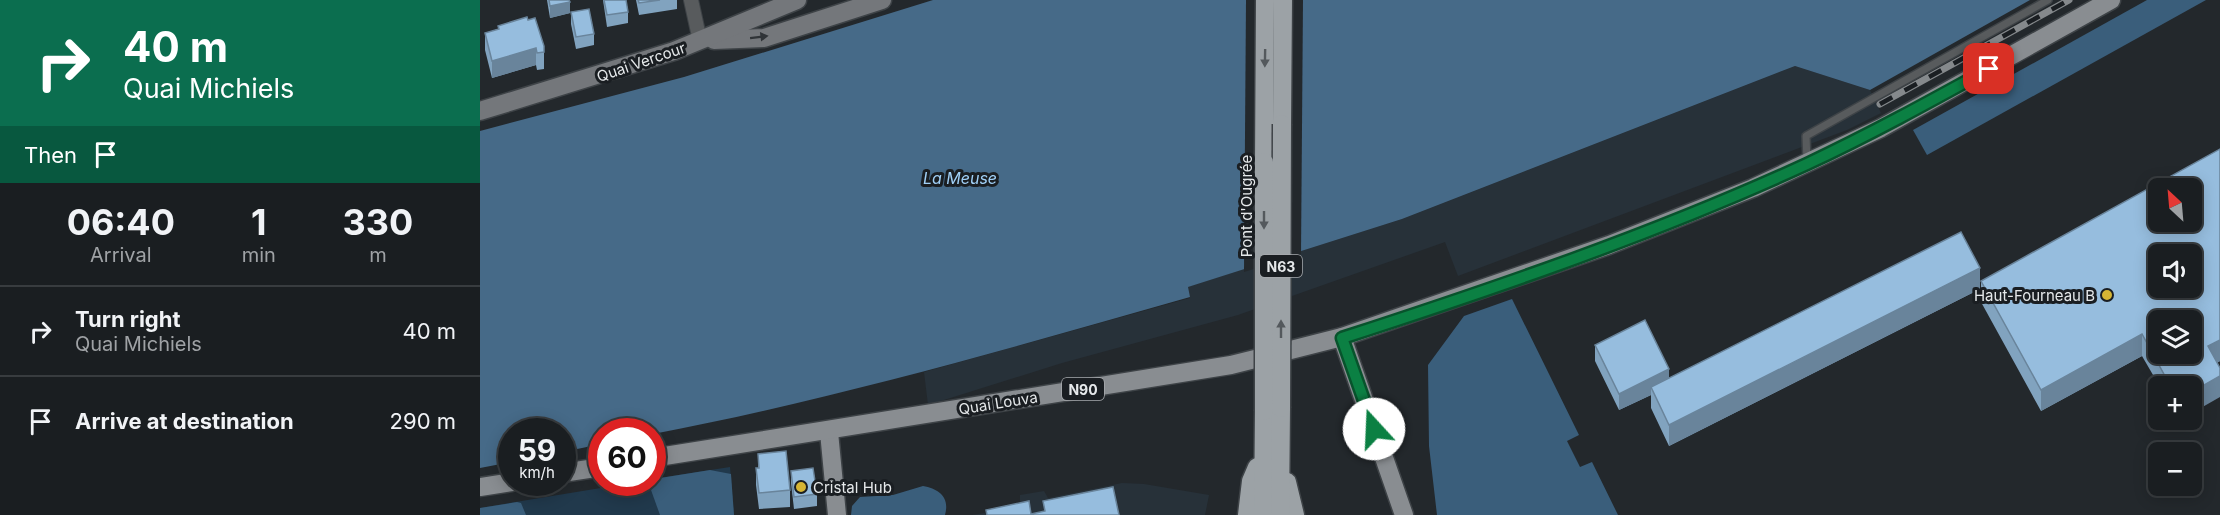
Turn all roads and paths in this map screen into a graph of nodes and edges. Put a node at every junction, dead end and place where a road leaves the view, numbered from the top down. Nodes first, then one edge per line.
1 (691, 0) edge
2 (797, 0) edge
3 (882, 0) edge
4 (1265, 0) edge
5 (1283, 0) edge
6 (2048, 0) edge
7 (2111, 0) edge
8 (700, 41) junction
9 (480, 111) edge
10 (1807, 164) junction
11 (1342, 338) junction
12 (1273, 410) junction
13 (829, 432) junction
14 (1271, 449) junction
15 (666, 456) edge
16 (498, 484) edge
17 (480, 487) edge
18 (837, 515) edge
19 (1247, 515) edge
20 (1263, 515) edge
21 (1280, 515) edge
22 (1294, 515) edge
23 (1404, 515) edge

1 - 8 street
2 - 8 main road, Quai Vercour
8 -> 3 main road
4 -> 12 highway, Pont d'Ougrée / N63, bridge
12 -> 5 highway, N63, bridge
6 - 10 lane
7 - 10 main road, N90
8 - 9 main road, Quai Vercour
10 - 11 main road, N90
11 - 13 main road, Quai Louva / N90
11 - 23 main road
12 - 14 highway, N63
13 - 15 main road, Quai Louva / N90
13 - 18 main road
14 - 19 highway
14 - 20 highway, N63
14 - 21 highway, N63
14 - 22 highway
16 - 17 main road

